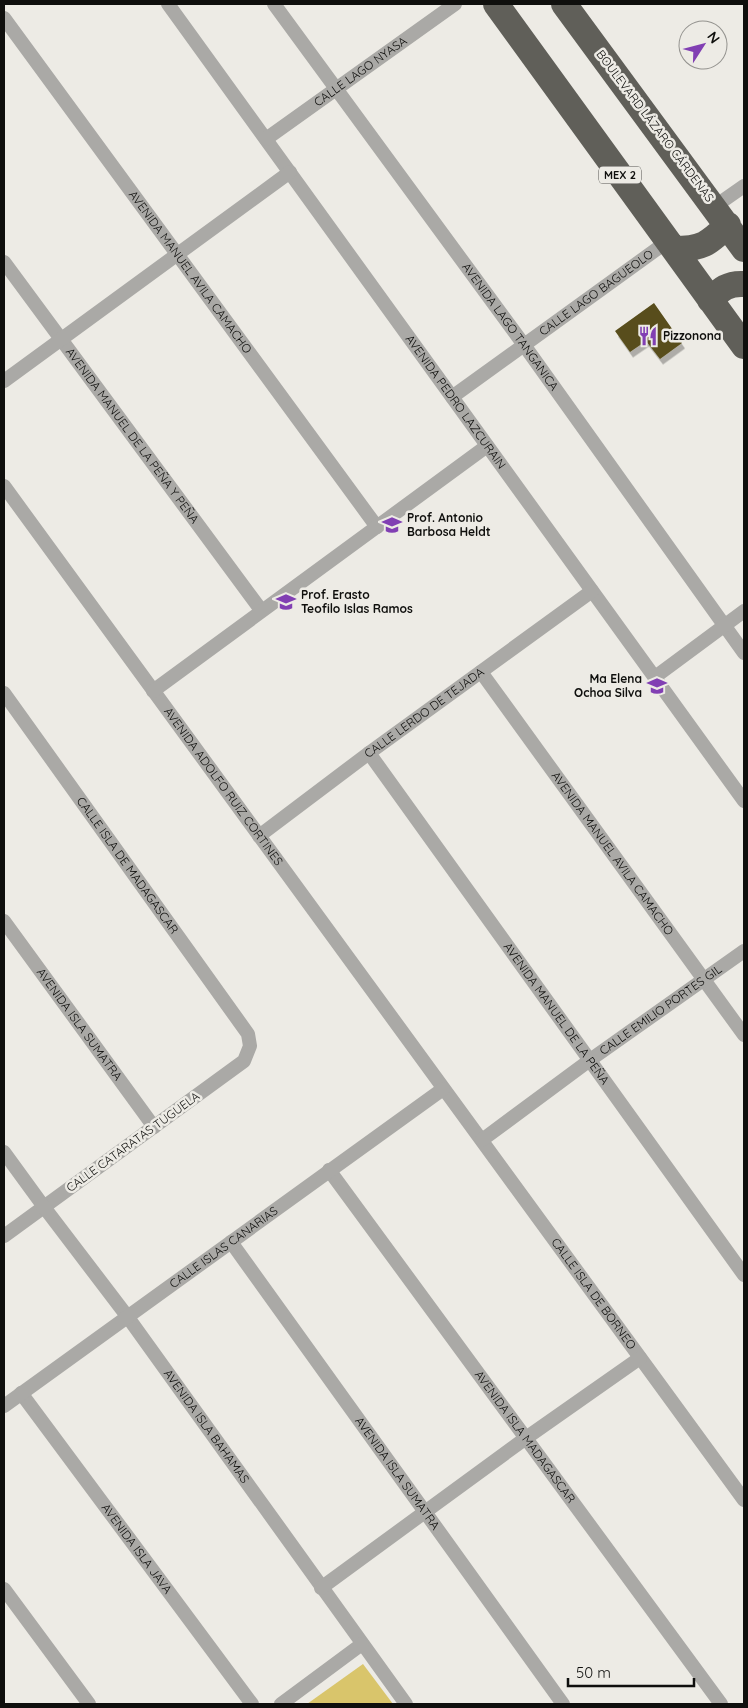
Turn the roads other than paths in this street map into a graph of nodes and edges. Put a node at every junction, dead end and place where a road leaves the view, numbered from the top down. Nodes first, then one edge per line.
1 (168, 4) edge
2 (274, 4) edge
3 (455, 4) edge
4 (496, 4) edge
5 (564, 4) edge
6 (4, 18) edge
7 (336, 89) junction
8 (266, 140) junction
9 (290, 172) junction
10 (744, 186) edge
11 (721, 216) junction
12 (671, 245) junction
13 (744, 249) edge
14 (177, 254) junction
15 (4, 262) edge
16 (744, 284) edge
17 (710, 300) junction
18 (61, 339) junction
19 (524, 345) junction
20 (744, 346) edge
21 (4, 382) edge
22 (452, 397) junction
23 (487, 446) junction
24 (4, 486) edge
25 (377, 527) junction
26 (592, 591) junction
27 (262, 610) junction
28 (744, 611) edge
29 (725, 626) junction
30 (744, 653) edge
31 (481, 672) junction
32 (655, 677) junction
33 (153, 691) junction
34 (4, 694) edge
35 (369, 753) junction
36 (744, 801) edge
37 (259, 836) junction
38 (4, 921) edge
39 (744, 950) edge
40 (704, 980) junction
41 (744, 1036) edge
42 (250, 1040) joint
43 (590, 1060) junction
44 (443, 1089) junction
45 (154, 1127) junction
46 (482, 1140) junction
47 (4, 1152) edge
48 (330, 1170) junction
49 (44, 1208) junction
50 (4, 1236) edge
51 (231, 1242) junction
52 (744, 1275) edge
53 (127, 1316) junction
54 (640, 1358) junction
55 (21, 1393) junction
56 (4, 1406) edge
57 (526, 1438) junction
58 (744, 1500) edge
59 (426, 1513) junction
60 (321, 1588) junction
61 (4, 1589) edge
62 (362, 1644) junction
63 (89, 1704) edge
64 (252, 1704) edge
65 (281, 1704) edge
66 (406, 1704) edge
67 (563, 1704) edge
68 (721, 1704) edge

1 - 8 street, AVENIDA PEDRO LAZCURAIN
2 - 7 street, AVENIDA LAGO TANGANICA
3 - 7 street, CALLE LAGO NYASA
4 - 12 highway, MEX 2
5 - 11 highway, BOULEVARD LÁZARO CÁRDENAS
6 - 14 street, AVENIDA MANUEL AVILA CAMACHO
7 - 8 street, CALLE LAGO NYASA
7 - 19 street, AVENIDA LAGO TANGANICA
8 - 9 street, AVENIDA PEDRO LAZCURAIN
9 - 14 street
9 - 22 street, AVENIDA PEDRO LAZCURAIN
10 - 11 street
11 - 12 highway
11 - 13 highway, BOULEVARD LÁZARO CÁRDENAS
12 - 17 highway, MEX 2
12 - 19 street, CALLE LAGO BAGUEOLO
14 - 18 street
14 - 25 street, AVENIDA MANUEL AVILA CAMACHO
15 - 18 street, AVENIDA MANUEL DE LA PEÑA Y PEÑA
16 - 17 highway
17 - 20 highway, MEX 2
18 - 21 street
18 - 27 street, AVENIDA MANUEL DE LA PEÑA Y PEÑA
19 - 22 street, CALLE LAGO BAGUEOLO
19 - 29 street, AVENIDA LAGO TANGANICA
22 - 23 street, AVENIDA PEDRO LAZCURAIN
23 - 25 street
23 - 26 street, AVENIDA PEDRO LAZCURAIN
24 - 33 street, AVENIDA ADOLFO RUIZ CORTINES
25 - 27 street
26 - 31 street, CALLE LERDO DE TEJADA
26 - 32 street, AVENIDA PEDRO LAZCURAIN
27 - 33 street
28 - 29 street
29 - 30 street, AVENIDA LAGO TANGANICA
29 - 32 street
31 - 35 street, CALLE LERDO DE TEJADA
31 - 40 street, AVENIDA MANUEL AVILA CAMACHO
32 - 36 street, AVENIDA PEDRO LAZCURAIN
33 - 37 street, AVENIDA ADOLFO RUIZ CORTINES
34 - 42 street, CALLE ISLA DE MADAGASCAR
35 - 37 street, CALLE LERDO DE TEJADA
35 - 43 street, AVENIDA MANUEL DE LA PEÑA
37 - 44 street, AVENIDA ADOLFO RUIZ CORTINES
38 - 45 street, AVENIDA ISLA SUMATRA
39 - 40 street, CALLE EMILIO PORTES GIL
40 - 41 street, AVENIDA MANUEL AVILA CAMACHO
40 - 43 street, CALLE EMILIO PORTES GIL
42 - 45 street, CALLE CATARATAS TUGUELA
43 - 46 street, CALLE EMILIO PORTES GIL
43 - 52 street, AVENIDA MANUEL DE LA PEÑA
44 - 46 street, CALLE ISLA DE BORNEO
44 - 48 street, CALLE ISLAS CANARIAS
45 - 49 street, CALLE CATARATAS TUGUELA
46 - 54 street, CALLE ISLA DE BORNEO
47 - 49 street, AVENIDA ISLA BAHAMAS
48 - 51 street, CALLE ISLAS CANARIAS
48 - 57 street, AVENIDA ISLA MADAGASCAR
49 - 50 street, CALLE CATARATAS TUGUELA
49 - 53 street, AVENIDA ISLA BAHAMAS
51 - 53 street, CALLE ISLAS CANARIAS
51 - 59 street, AVENIDA ISLA SUMATRA
53 - 55 street, CALLE ISLAS CANARIAS
53 - 60 street, AVENIDA ISLA BAHAMAS
54 - 57 street
54 - 58 street, CALLE ISLA DE BORNEO
55 - 56 street, CALLE ISLAS CANARIAS
55 - 64 street, AVENIDA ISLA JAVA
57 - 59 street
57 - 68 street, AVENIDA ISLA MADAGASCAR
59 - 60 street
59 - 67 street, AVENIDA ISLA SUMATRA
60 - 62 street, AVENIDA ISLA BAHAMAS
61 - 63 street
62 - 65 street
62 - 66 street, AVENIDA ISLA BAHAMAS

